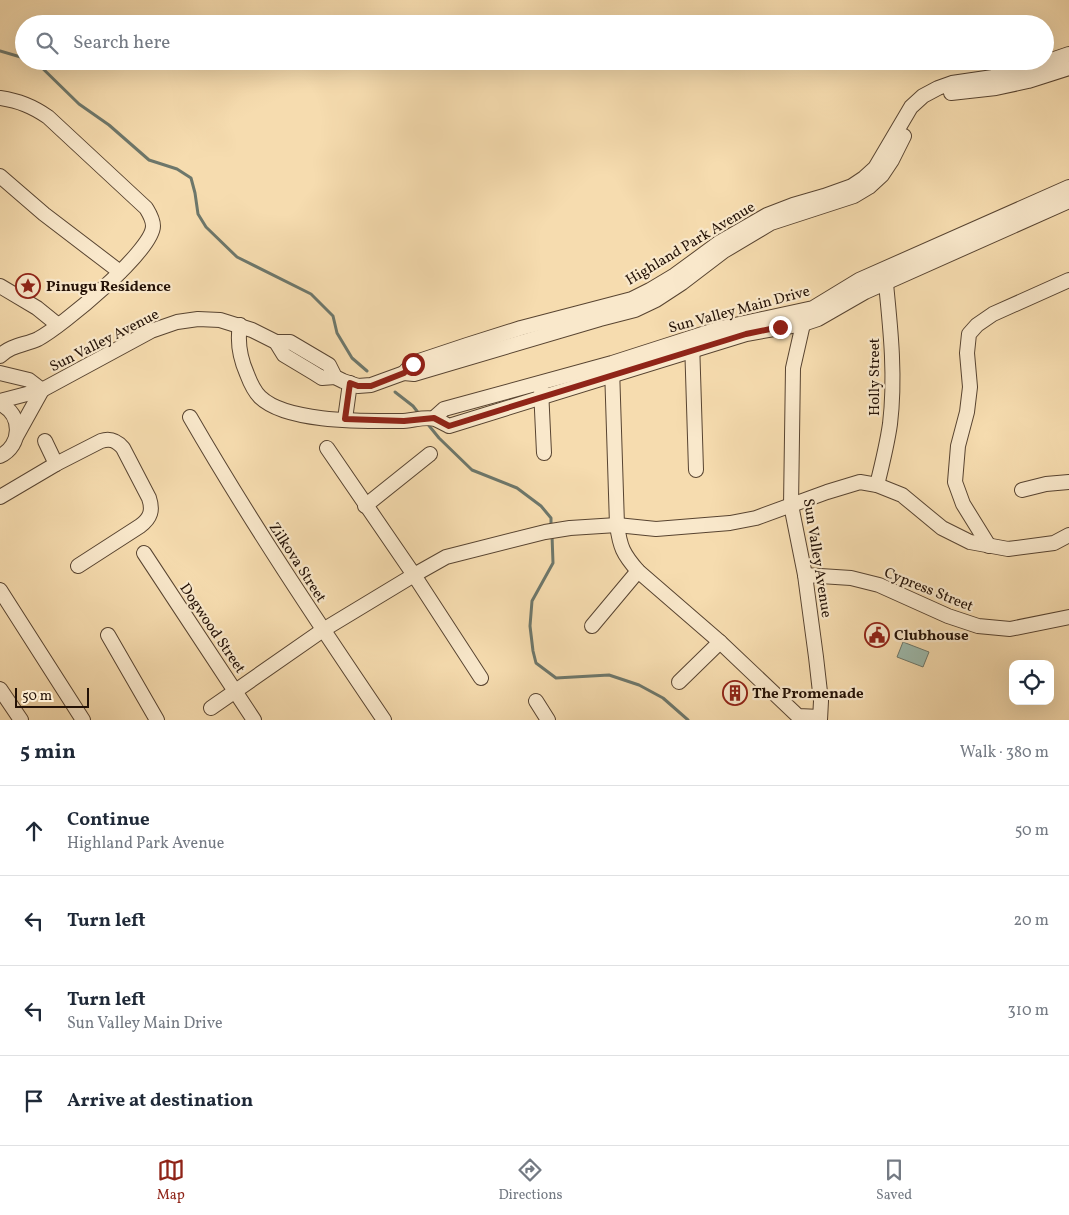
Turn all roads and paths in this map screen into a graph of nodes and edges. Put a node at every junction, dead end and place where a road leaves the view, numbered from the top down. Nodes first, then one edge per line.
1 (1069, 54) edge
2 (1054, 59) edge
3 (1069, 68) edge
4 (1021, 70) edge
5 (953, 87) junction
6 (0, 98) edge
7 (0, 176) edge
8 (1069, 187) edge
9 (1069, 201) edge
10 (120, 272) junction
11 (886, 275) junction
12 (1069, 280) edge
13 (0, 286) edge
14 (802, 318) junction
15 (58, 325) junction
16 (240, 325) junction
17 (692, 344) junction
18 (0, 356) edge
19 (612, 370) junction
20 (0, 373) edge
21 (350, 383) junction
22 (540, 383) junction
23 (42, 390) junction
24 (541, 398) junction
25 (0, 403) edge
26 (190, 417) dead end
27 (345, 419) junction
28 (431, 419) junction
29 (17, 436) junction
30 (45, 441) dead end
31 (327, 448) dead end
32 (544, 453) dead end
33 (430, 454) dead end
34 (0, 456) edge
35 (56, 464) junction
36 (696, 470) dead end
37 (1069, 482) edge
38 (877, 485) junction
39 (1022, 490) dead end
40 (0, 497) edge
41 (791, 505) junction
42 (365, 506) junction
43 (617, 525) junction
44 (1069, 535) edge
45 (989, 546) junction
46 (144, 554) dead end
47 (78, 566) dead end
48 (638, 572) junction
49 (414, 575) junction
50 (805, 576) junction
51 (0, 590) edge
52 (1069, 617) edge
53 (592, 626) dead end
54 (323, 630) junction
55 (108, 634) dead end
56 (720, 642) junction
57 (481, 678) dead end
58 (679, 682) dead end
59 (0, 689) edge
60 (235, 690) junction
61 (536, 701) dead end
62 (211, 708) dead end
63 (820, 718) edge
64 (81, 719) edge
65 (21, 720) edge
66 (158, 720) edge
67 (254, 720) edge
68 (384, 720) edge
69 (548, 720) edge

1 - 2 street, Highland Park Avenue
3 - 5 street, Highland Park Avenue
4 - 5 street, Highland Park Avenue
5 - 21 street, Highland Park Avenue
6 - 10 street
7 - 10 street
8 - 11 street, Sun Valley Main Drive
9 - 11 street, Sun Valley Main Drive
10 - 15 street
11 - 14 street, Sun Valley Main Drive
11 - 38 street, Holly Street
12 - 45 street
13 - 15 street
14 - 17 street, Sun Valley Main Drive
14 - 41 street, Sun Valley Avenue
15 - 18 street
16 - 21 street, Highland Park Avenue
16 - 23 street, Sun Valley Avenue
16 - 27 street, Sun Valley Main Drive
17 - 19 street, Sun Valley Main Drive
17 - 36 street
19 - 22 street, Sun Valley Main Drive
19 - 24 street, Sun Valley Main Drive
19 - 43 street
20 - 23 street
21 - 27 street
22 - 24 street
22 - 28 street, Sun Valley Main Drive
23 - 25 street, Sun Valley Avenue
23 - 29 street, Sun Valley Avenue
24 - 28 street, Sun Valley Main Drive
24 - 32 street
25 - 29 street
26 - 54 street, Zilkova Street
27 - 28 street, Sun Valley Main Drive
29 - 34 street, Sun Valley Avenue
30 - 35 street
31 - 42 street
33 - 42 street
35 - 40 street
35 - 47 street
37 - 39 street
38 - 41 street
38 - 45 street
41 - 43 street
41 - 50 street, Sun Valley Avenue
42 - 49 street
43 - 48 street
43 - 49 street
44 - 45 street
46 - 60 street, Dogwood Street
48 - 53 street
48 - 56 street
49 - 54 street
49 - 57 street
50 - 52 street, Cypress Street
50 - 63 street, Sun Valley Avenue
51 - 64 street
54 - 60 street
54 - 68 street, Zilkova Street
55 - 66 street
56 - 58 street
56 - 63 street
59 - 65 street
60 - 62 street
60 - 67 street, Dogwood Street
61 - 69 street

